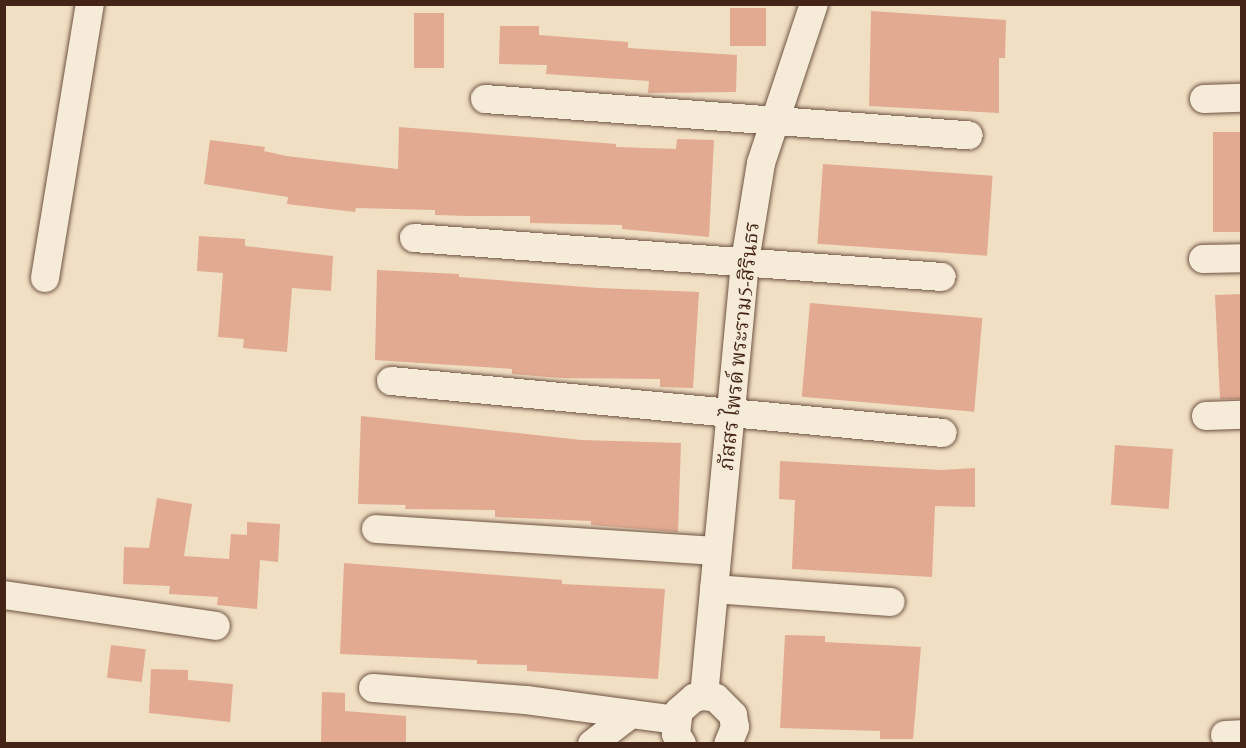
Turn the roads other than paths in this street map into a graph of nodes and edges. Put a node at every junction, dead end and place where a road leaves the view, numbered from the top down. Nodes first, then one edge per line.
1 (90, 4) edge
2 (814, 4) edge
3 (1242, 98) edge
4 (485, 99) dead end
5 (1204, 99) dead end
6 (773, 119) junction
7 (969, 135) dead end
8 (414, 238) dead end
9 (1242, 258) edge
10 (1203, 259) dead end
11 (745, 261) junction
12 (942, 277) dead end
13 (45, 278) dead end
14 (391, 381) dead end
15 (731, 410) junction
16 (1242, 415) edge
17 (1206, 416) dead end
18 (943, 433) dead end
19 (376, 529) dead end
20 (717, 551) junction
21 (714, 589) junction
22 (4, 595) edge
23 (891, 602) dead end
24 (216, 626) dead end
25 (373, 688) dead end
26 (704, 696) junction
27 (631, 714) junction
28 (679, 732) edge
29 (735, 742) edge
30 (592, 744) edge

1 - 13 street
2 - 6 street, ภัสสร ไพรด์ พระราม5-สิรินธร
3 - 5 street
4 - 6 street
6 - 7 street
6 - 11 street, ภัสสร ไพรด์ พระราม5-สิรินธร
8 - 11 street
9 - 10 street
11 - 12 street
11 - 15 street, ภัสสร ไพรด์ พระราม5-สิรินธร
14 - 15 street
15 - 18 street
15 - 20 street, ภัสสร ไพรด์ พระราม5-สิรินธร
16 - 17 street
19 - 20 street
20 - 21 street, ภัสสร ไพรด์ พระราม5-สิรินธร
21 - 23 street
21 - 26 street, ภัสสร ไพรด์ พระราม5-สิรินธร
22 - 24 street
25 - 27 street
26 - 28 street
26 - 29 street
27 - 28 street
27 - 30 street

